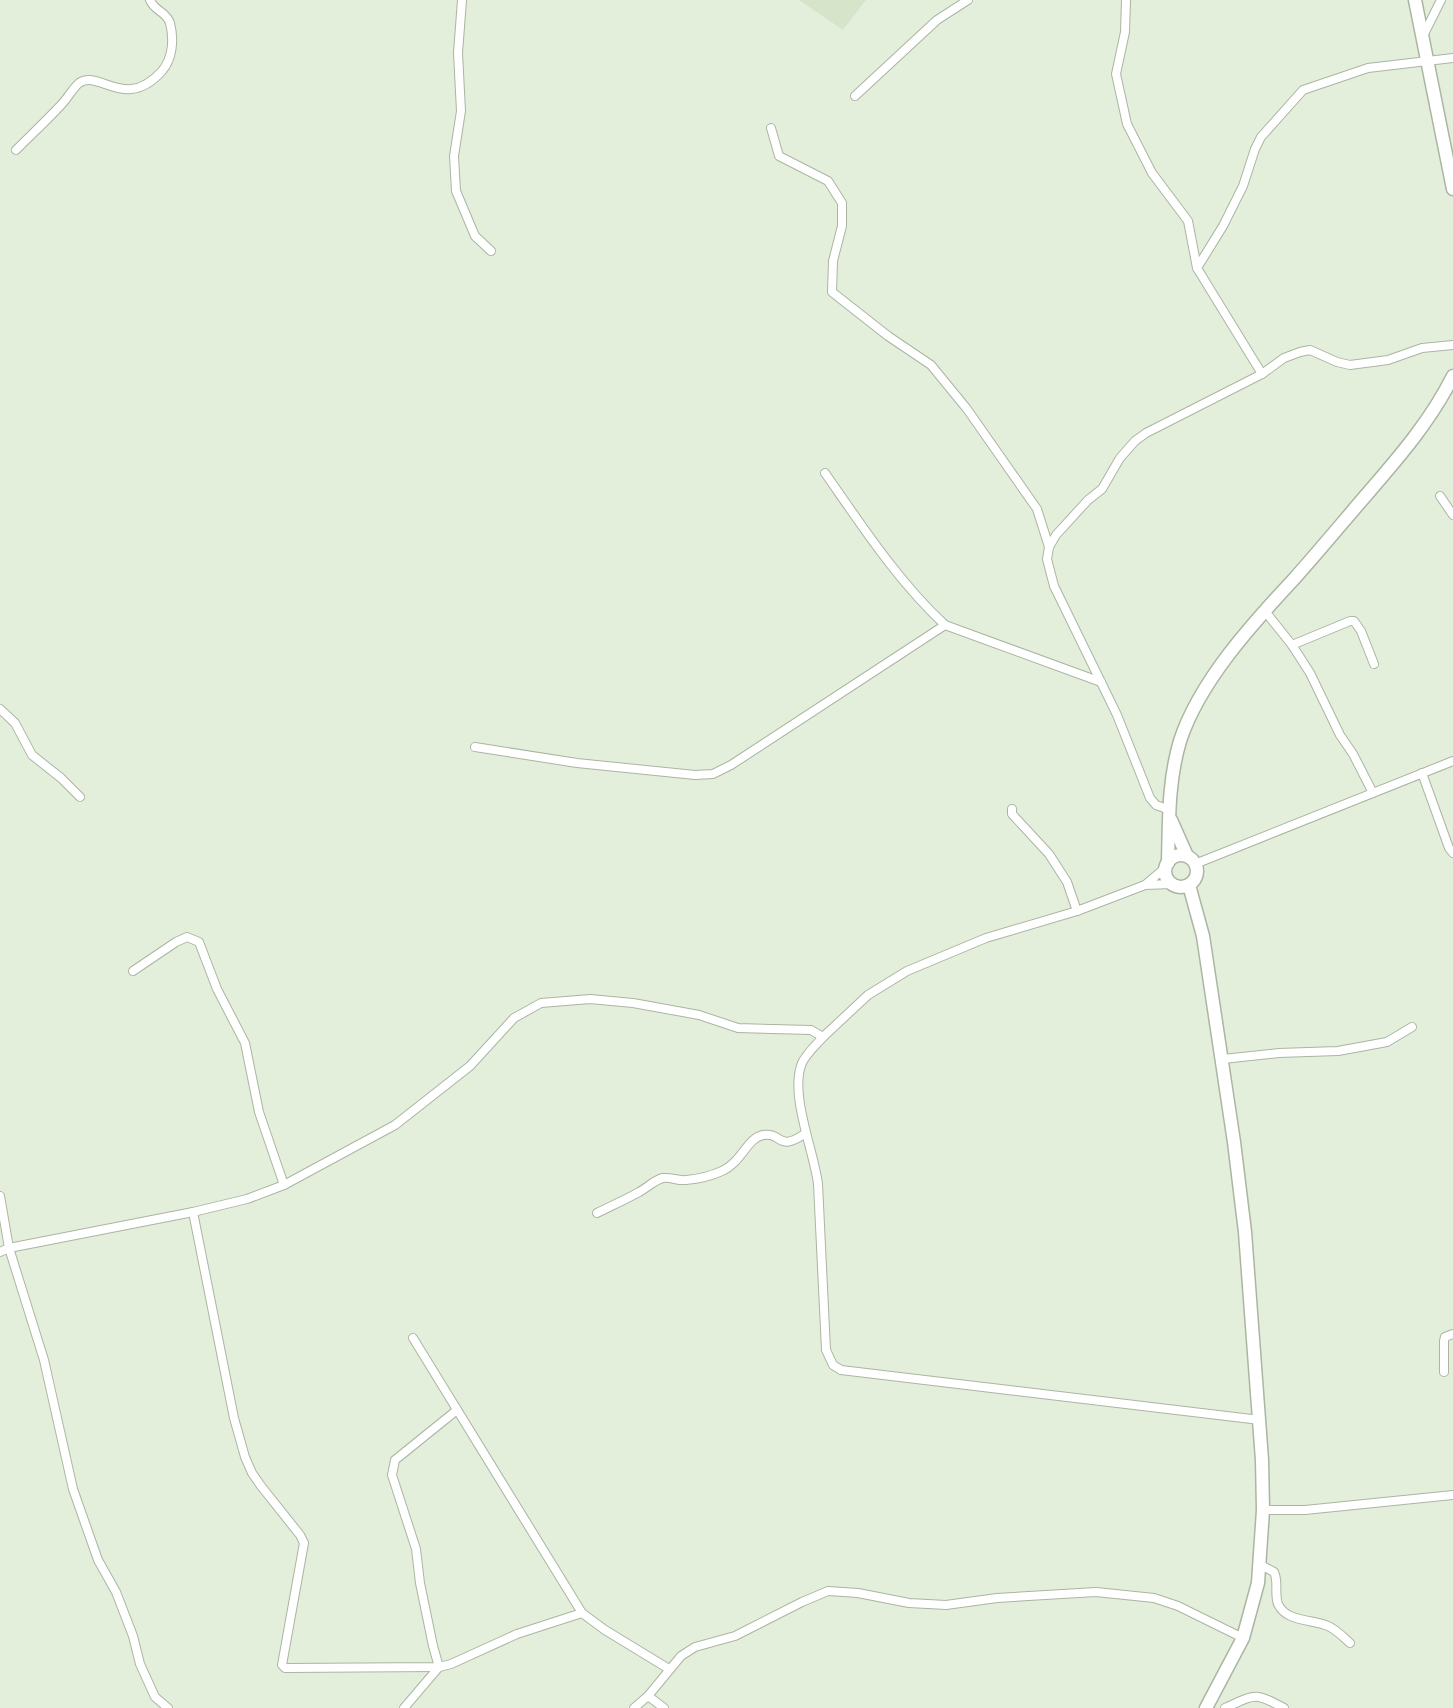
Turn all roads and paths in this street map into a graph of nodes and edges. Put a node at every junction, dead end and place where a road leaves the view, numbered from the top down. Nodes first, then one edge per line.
1 (150, 0) edge
2 (462, 0) edge
3 (968, 0) edge
4 (1126, 0) edge
5 (1415, 0) edge
6 (1441, 0) edge
7 (1422, 39) junction
8 (1453, 58) edge
9 (1426, 62) junction
10 (855, 96) dead end
11 (771, 128) dead end
12 (16, 150) dead end
13 (1453, 189) edge
14 (490, 251) dead end
15 (1197, 268) junction
16 (1453, 345) edge
17 (1262, 374) junction
18 (1453, 376) edge
19 (825, 473) dead end
20 (1440, 496) dead end
21 (1453, 515) edge
22 (1049, 548) junction
23 (1264, 610) junction
24 (945, 625) junction
25 (1292, 645) junction
26 (1374, 664) dead end
27 (1101, 682) junction
28 (0, 709) edge
29 (475, 747) dead end
30 (1453, 760) edge
31 (1422, 773) junction
32 (1373, 794) junction
33 (80, 797) dead end
34 (1012, 809) dead end
35 (1170, 813) junction
36 (1453, 853) edge
37 (1191, 860) junction
38 (1166, 866) junction
39 (1172, 884) junction
40 (1145, 885) junction
41 (1189, 885) junction
42 (1077, 911) junction
43 (134, 971) dead end
44 (1412, 1027) dead end
45 (823, 1037) junction
46 (1222, 1059) junction
47 (806, 1133) junction
48 (285, 1185) junction
49 (0, 1196) edge
50 (193, 1212) junction
51 (597, 1213) dead end
52 (9, 1248) junction
53 (0, 1251) edge
54 (1453, 1334) edge
55 (413, 1338) dead end
56 (1443, 1372) dead end
57 (457, 1410) junction
58 (1260, 1420) junction
59 (1453, 1495) edge
60 (1263, 1510) junction
61 (1259, 1564) junction
62 (582, 1613) junction
63 (1243, 1638) junction
64 (1350, 1643) dead end
65 (439, 1667) junction
66 (669, 1669) junction
67 (648, 1696) junction
68 (168, 1708) edge
69 (404, 1708) edge
70 (634, 1708) edge
71 (664, 1708) edge
72 (1206, 1708) edge
73 (1225, 1708) edge
74 (1284, 1708) edge

1 - 12 street
2 - 14 street
3 - 10 street
4 - 15 street
5 - 7 main road
6 - 7 street
7 - 9 main road
8 - 9 street
9 - 13 main road
9 - 15 street
11 - 22 street
15 - 17 street
16 - 17 street
17 - 22 street
18 - 23 main road
19 - 24 street
20 - 21 street
22 - 27 street
23 - 25 street
23 - 35 main road
24 - 27 street
24 - 29 street
25 - 26 street
25 - 32 street
27 - 35 street
28 - 33 street
30 - 31 street
31 - 32 street
31 - 36 street
32 - 37 street
34 - 42 street
35 - 37 main road
35 - 38 main road
37 - 38 main road
37 - 41 main road
38 - 39 main road
38 - 40 street
39 - 40 street
39 - 41 main road
40 - 42 street
41 - 46 main road
42 - 45 street
43 - 48 street
44 - 46 street
45 - 47 street
45 - 48 street
46 - 58 main road
47 - 51 street
47 - 58 street
48 - 50 street
49 - 52 street
50 - 52 street
50 - 65 street
52 - 53 street
52 - 68 street
54 - 56 street
55 - 57 street
57 - 62 street
57 - 65 street
58 - 60 main road
59 - 60 street
60 - 61 main road
61 - 63 main road
61 - 64 street
62 - 65 street
62 - 66 street
63 - 66 street
63 - 72 main road
65 - 69 street
66 - 67 street
67 - 70 street
67 - 71 street
73 - 74 street

